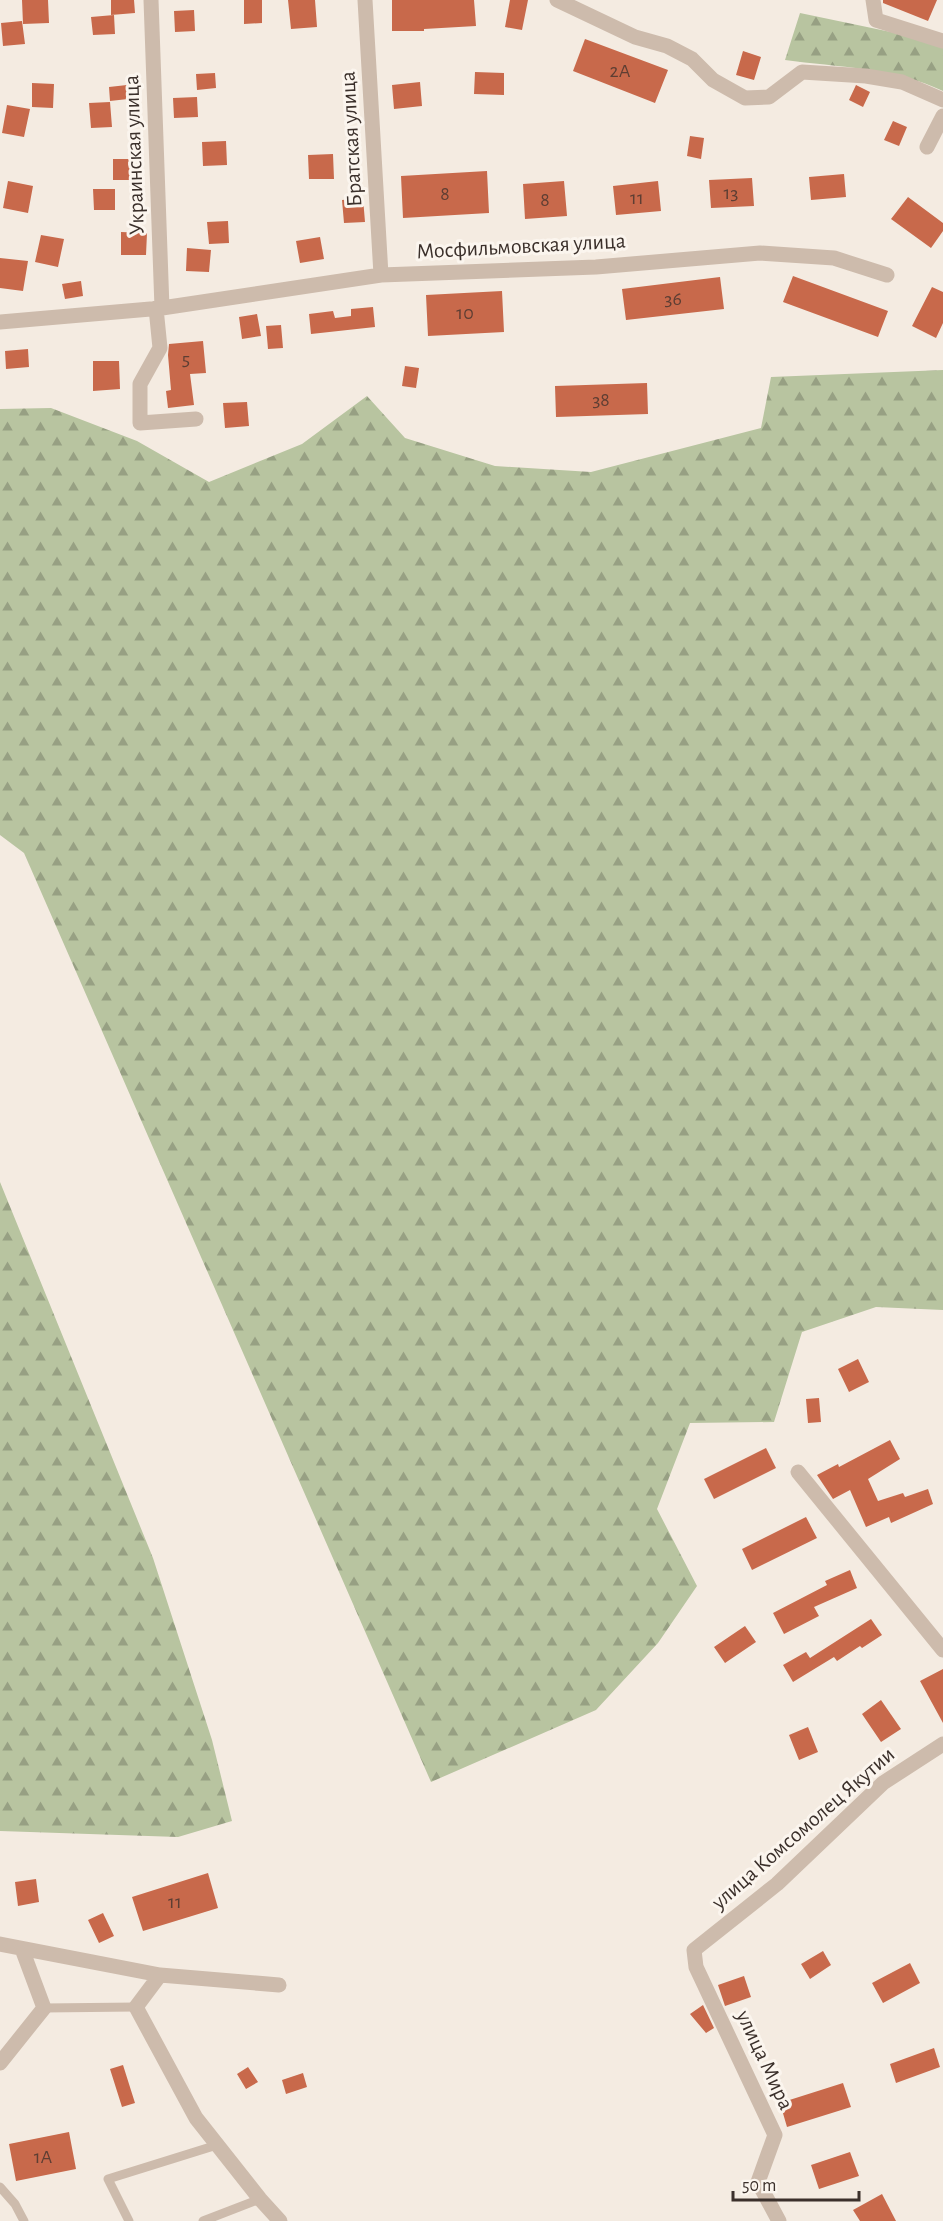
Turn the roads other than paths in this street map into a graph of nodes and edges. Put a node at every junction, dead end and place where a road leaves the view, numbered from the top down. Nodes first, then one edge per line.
1 (151, 0) edge
2 (365, 0) edge
3 (557, 0) edge
4 (873, 0) edge
5 (943, 41) edge
6 (943, 99) edge
7 (943, 116) edge
8 (927, 147) dead end
9 (381, 275) junction
10 (888, 275) dead end
11 (159, 308) junction
12 (0, 322) edge
13 (196, 419) dead end
14 (798, 1472) dead end
15 (943, 1650) edge
16 (943, 1744) edge
17 (0, 1944) edge
18 (22, 1949) junction
19 (694, 1950) joint
20 (160, 1975) junction
21 (279, 1985) dead end
22 (136, 2007) junction
23 (44, 2008) junction
24 (0, 2063) edge
25 (217, 2145) junction
26 (0, 2187) edge
27 (260, 2199) junction
28 (24, 2221) edge
29 (129, 2221) edge
30 (203, 2221) edge
31 (280, 2221) edge
32 (779, 2221) edge

1 - 11 street, Украинская улица
2 - 9 street, Братская улица
3 - 6 street
4 - 5 street
7 - 8 street
9 - 10 street, Мосфильмовская улица
9 - 11 street, Мосфильмовская улица
11 - 12 street, Мосфильмовская улица
11 - 13 street
14 - 15 street
16 - 19 street, улица Комсомолец Якутии
17 - 18 street
18 - 20 street
18 - 23 street
19 - 32 street, улица Мира
20 - 21 street
20 - 22 street
22 - 23 lane
22 - 25 street
23 - 24 street
25 - 27 street
25 - 29 lane
26 - 28 lane
27 - 30 lane
27 - 31 street

